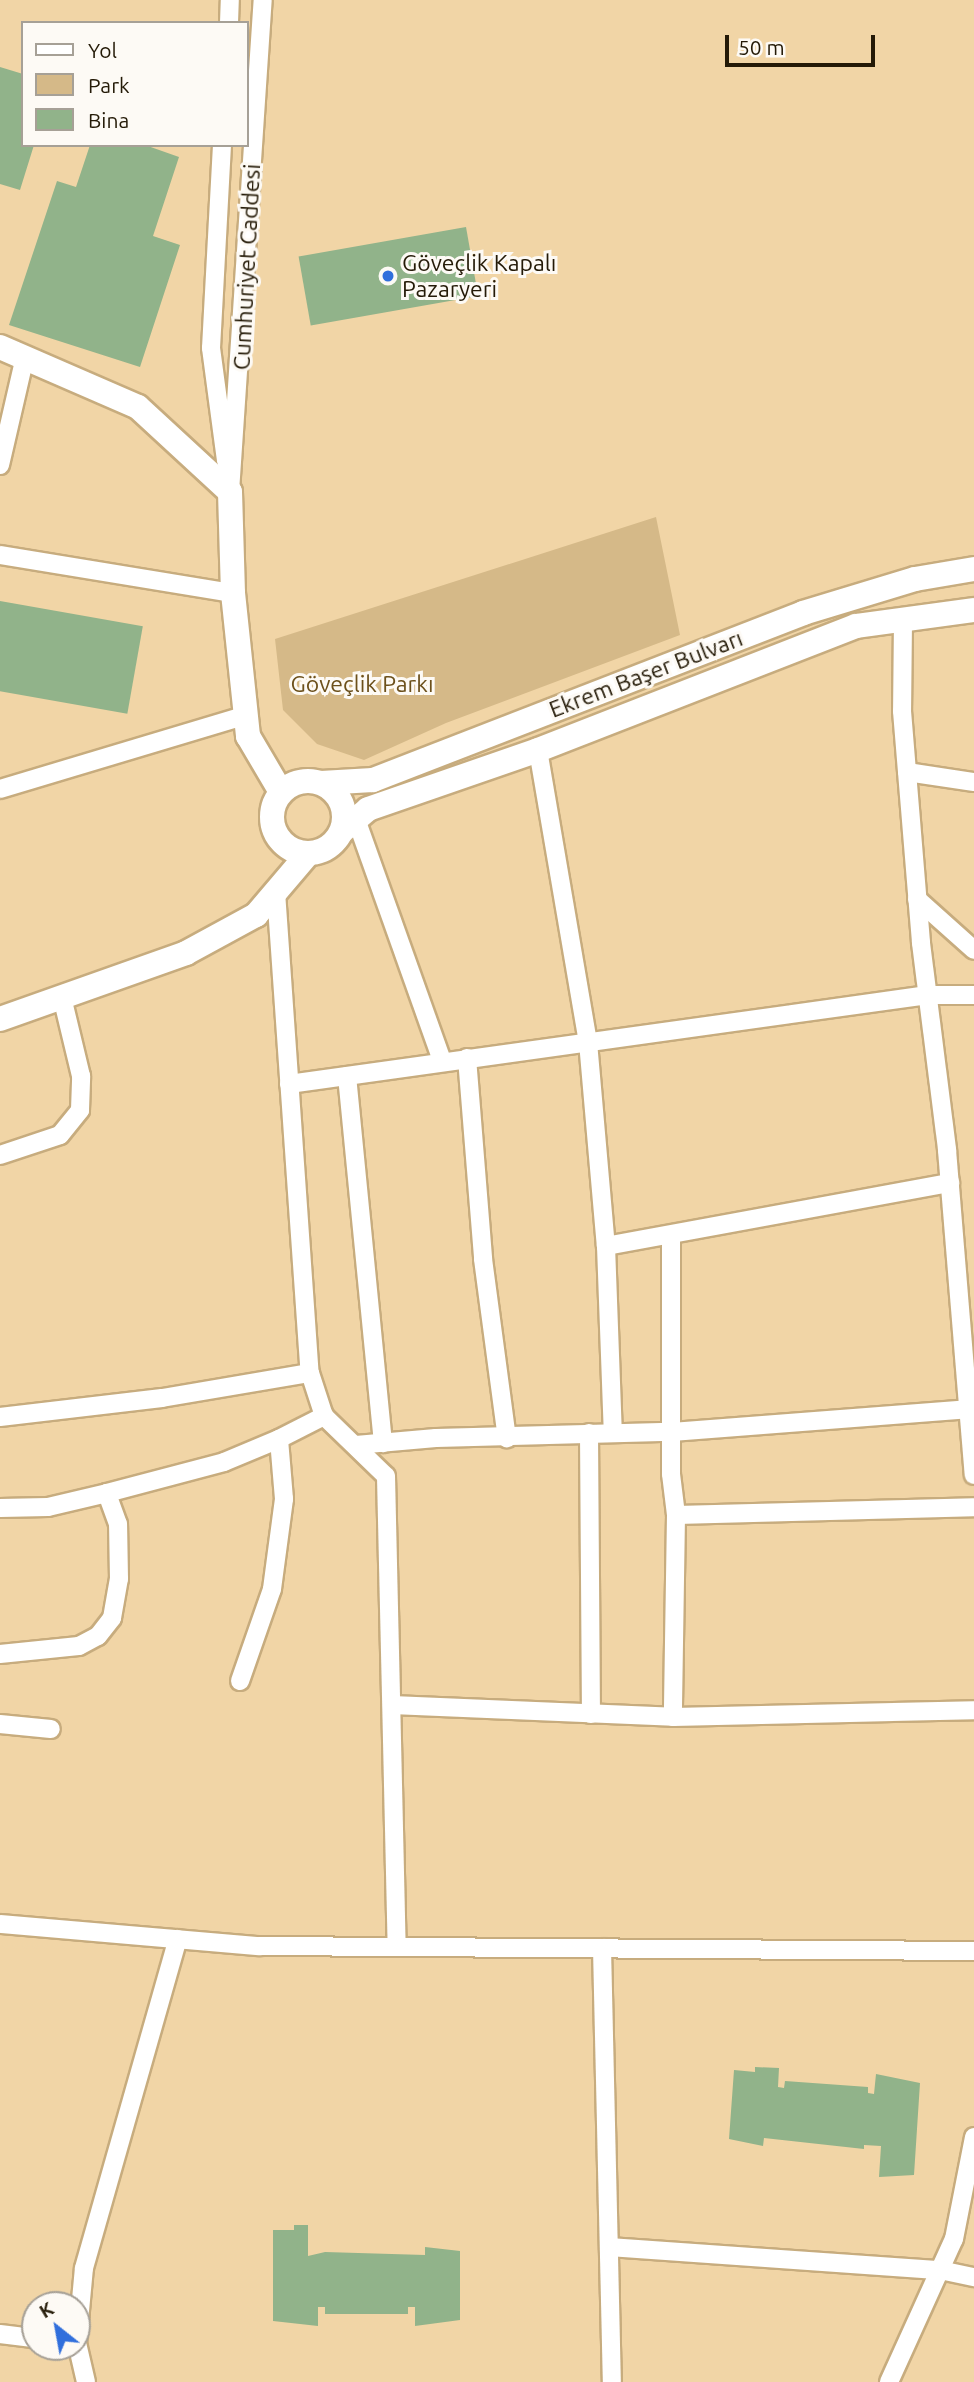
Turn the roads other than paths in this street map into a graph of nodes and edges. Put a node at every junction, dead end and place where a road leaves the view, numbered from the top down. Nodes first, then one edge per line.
1 (230, 0) edge
2 (263, 0) edge
3 (229, 21) edge
4 (222, 147) edge
5 (0, 347) edge
6 (25, 357) junction
7 (0, 465) edge
8 (230, 492) junction
9 (0, 555) edge
10 (974, 569) edge
11 (233, 593) junction
12 (974, 610) edge
13 (902, 620) junction
14 (246, 715) junction
15 (538, 750) junction
16 (907, 772) junction
17 (974, 782) edge
18 (321, 783) junction
19 (0, 789) edge
20 (281, 792) junction
21 (349, 825) junction
22 (308, 854) junction
23 (276, 892) junction
24 (917, 899) junction
25 (974, 950) edge
26 (928, 995) junction
27 (974, 995) edge
28 (62, 997) junction
29 (0, 1019) edge
30 (588, 1042) junction
31 (467, 1058) junction
32 (442, 1060) junction
33 (347, 1076) junction
34 (289, 1084) junction
35 (0, 1155) edge
36 (950, 1183) junction
37 (671, 1235) junction
38 (606, 1246) junction
39 (310, 1373) junction
40 (968, 1409) junction
41 (324, 1416) junction
42 (0, 1417) edge
43 (671, 1432) junction
44 (589, 1433) junction
45 (613, 1433) junction
46 (507, 1438) junction
47 (279, 1439) junction
48 (383, 1443) junction
49 (356, 1445) junction
50 (974, 1475) edge
51 (107, 1493) junction
52 (974, 1507) edge
53 (0, 1508) edge
54 (676, 1515) junction
55 (0, 1654) edge
56 (240, 1681) dead end
57 (392, 1705) junction
58 (974, 1710) edge
59 (591, 1714) junction
60 (673, 1717) junction
61 (0, 1724) edge
62 (51, 1729) dead end
63 (0, 1924) edge
64 (178, 1939) junction
65 (397, 1947) junction
66 (602, 1948) junction
67 (974, 1951) edge
68 (974, 2137) edge
69 (609, 2247) junction
70 (940, 2270) junction
71 (974, 2277) edge
72 (82, 2291) edge
73 (0, 2333) edge
74 (21, 2336) edge
75 (81, 2361) edge
76 (86, 2382) edge
77 (612, 2382) edge
78 (889, 2382) edge

1 - 3 street
2 - 8 street, Cumhuriyet Caddesi
4 - 8 street, Cumhuriyet Caddesi
5 - 6 main road
6 - 7 street
6 - 8 main road
8 - 11 main road, Cumhuriyet Caddesi
9 - 11 street
10 - 18 main road, Ekrem Başer Bulvarı
11 - 14 main road, Cumhuriyet Caddesi
12 - 13 main road, Ekrem Başer Bulvarı
13 - 15 main road, Ekrem Başer Bulvarı
13 - 16 street
14 - 19 street
14 - 20 main road, Cumhuriyet Caddesi
15 - 21 main road, Ekrem Başer Bulvarı
15 - 30 street
16 - 17 street
16 - 24 street
18 - 20 main road
18 - 21 main road
20 - 22 main road
21 - 22 main road
21 - 32 street
22 - 23 main road
23 - 28 main road
23 - 34 street
24 - 25 street
24 - 26 street
26 - 27 street
26 - 30 street
26 - 36 street
28 - 29 main road
28 - 35 street
30 - 31 street
30 - 38 street
31 - 32 street
31 - 46 street
32 - 33 street
33 - 34 street
33 - 48 street
34 - 39 street
36 - 37 street
36 - 40 street
37 - 38 street
37 - 43 street
38 - 45 street
39 - 41 street
39 - 42 street
40 - 43 street
40 - 50 street
41 - 47 street
41 - 49 street
43 - 45 street
43 - 54 street
44 - 45 street
44 - 46 street
44 - 59 street
46 - 48 street
47 - 51 street
47 - 56 street
48 - 49 street
49 - 57 street
51 - 53 street
51 - 55 street
52 - 54 street
54 - 60 street
57 - 59 street
57 - 65 street
58 - 60 street
59 - 60 street
61 - 62 street
63 - 64 street
64 - 65 street
64 - 72 street
65 - 66 street
66 - 67 street
66 - 69 street
68 - 70 street
69 - 70 street
69 - 77 street
70 - 71 street
70 - 78 street
73 - 74 street
75 - 76 street

